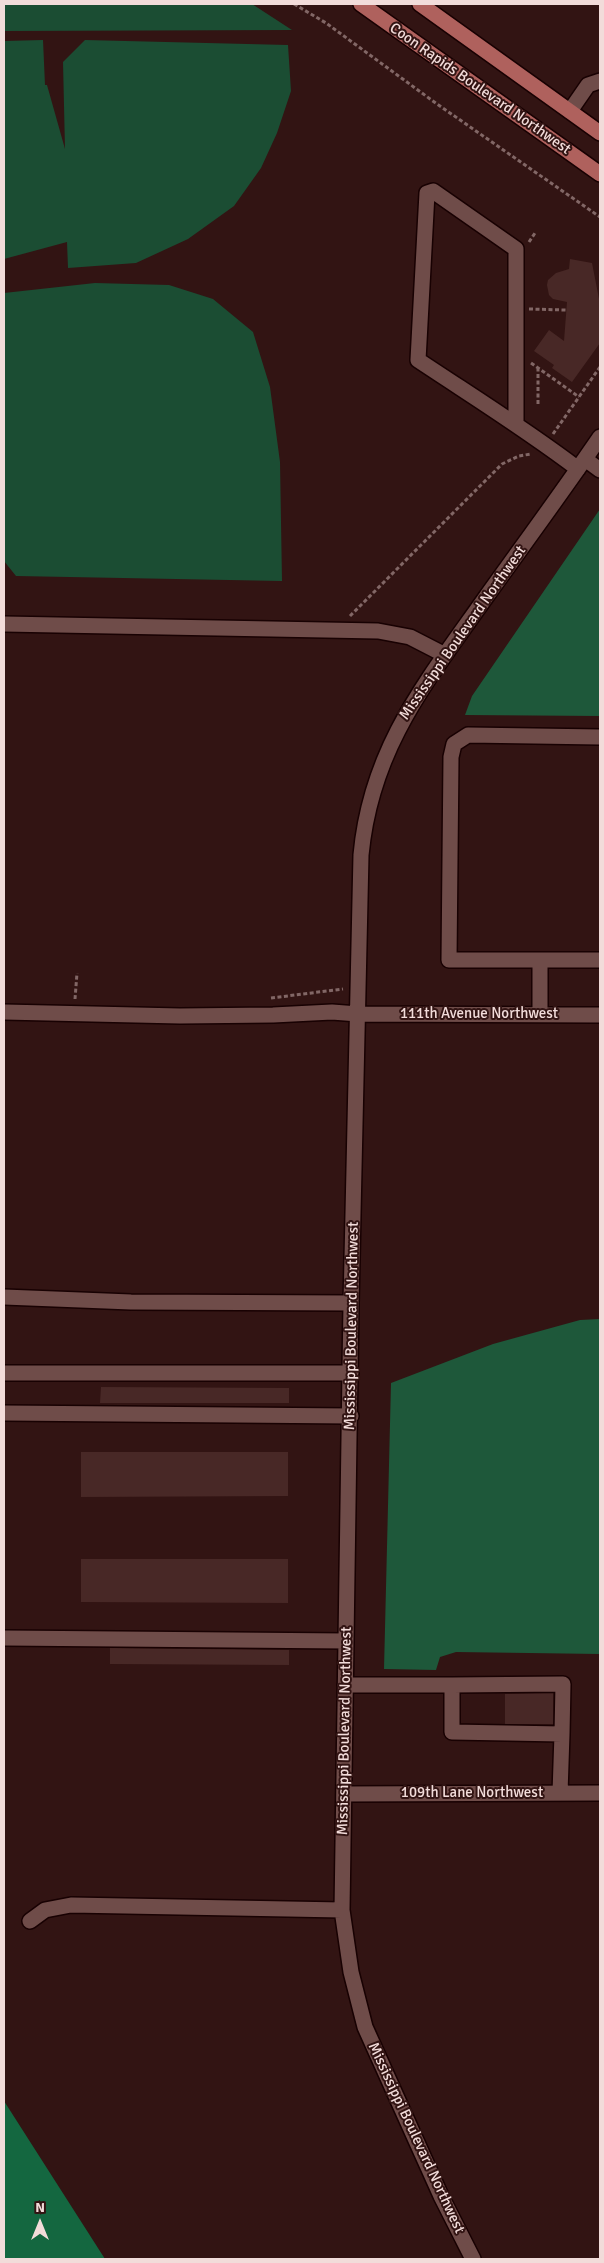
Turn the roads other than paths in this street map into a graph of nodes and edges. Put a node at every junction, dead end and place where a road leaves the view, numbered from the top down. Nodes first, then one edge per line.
1 (361, 4) edge
2 (420, 4) edge
3 (600, 81) edge
4 (570, 111) junction
5 (600, 133) edge
6 (600, 174) edge
7 (516, 425) junction
8 (600, 437) edge
9 (582, 464) junction
10 (600, 470) edge
11 (4, 624) edge
12 (445, 655) junction
13 (600, 737) edge
14 (540, 960) junction
15 (600, 960) edge
16 (4, 1012) edge
17 (358, 1014) junction
18 (540, 1014) junction
19 (600, 1014) edge
20 (4, 1297) edge
21 (351, 1303) junction
22 (4, 1373) edge
23 (351, 1373) junction
24 (4, 1413) edge
25 (351, 1416) junction
26 (4, 1638) edge
27 (346, 1641) junction
28 (346, 1685) junction
29 (452, 1685) junction
30 (562, 1734) junction
31 (560, 1793) junction
32 (600, 1793) edge
33 (344, 1794) junction
34 (342, 1910) junction
35 (30, 1921) dead end
36 (473, 2259) edge

1 - 6 main road, Coon Rapids Boulevard Northwest
2 - 4 main road
3 - 4 street
4 - 5 main road
7 - 7 street
7 - 9 street
8 - 9 street, Mississippi Boulevard Northwest
9 - 10 street
9 - 12 street, Mississippi Boulevard Northwest
11 - 12 street
12 - 17 street, Mississippi Boulevard Northwest
13 - 14 street
14 - 15 street
14 - 18 street
16 - 17 street, 111th Avenue Northwest
17 - 18 street, 111th Avenue Northwest
17 - 21 street, Mississippi Boulevard Northwest
18 - 19 street, 111th Avenue Northwest
20 - 21 street
21 - 23 street, Mississippi Boulevard Northwest
22 - 23 street
23 - 25 street, Mississippi Boulevard Northwest
24 - 25 street
25 - 27 street, Mississippi Boulevard Northwest
26 - 27 street
27 - 28 street, Mississippi Boulevard Northwest
28 - 29 street
28 - 33 street, Mississippi Boulevard Northwest
29 - 30 street
29 - 30 street
30 - 31 street
31 - 32 street, 109th Lane Northwest
31 - 33 street, 109th Lane Northwest
33 - 34 street, Mississippi Boulevard Northwest
34 - 35 street
34 - 36 street, Mississippi Boulevard Northwest

